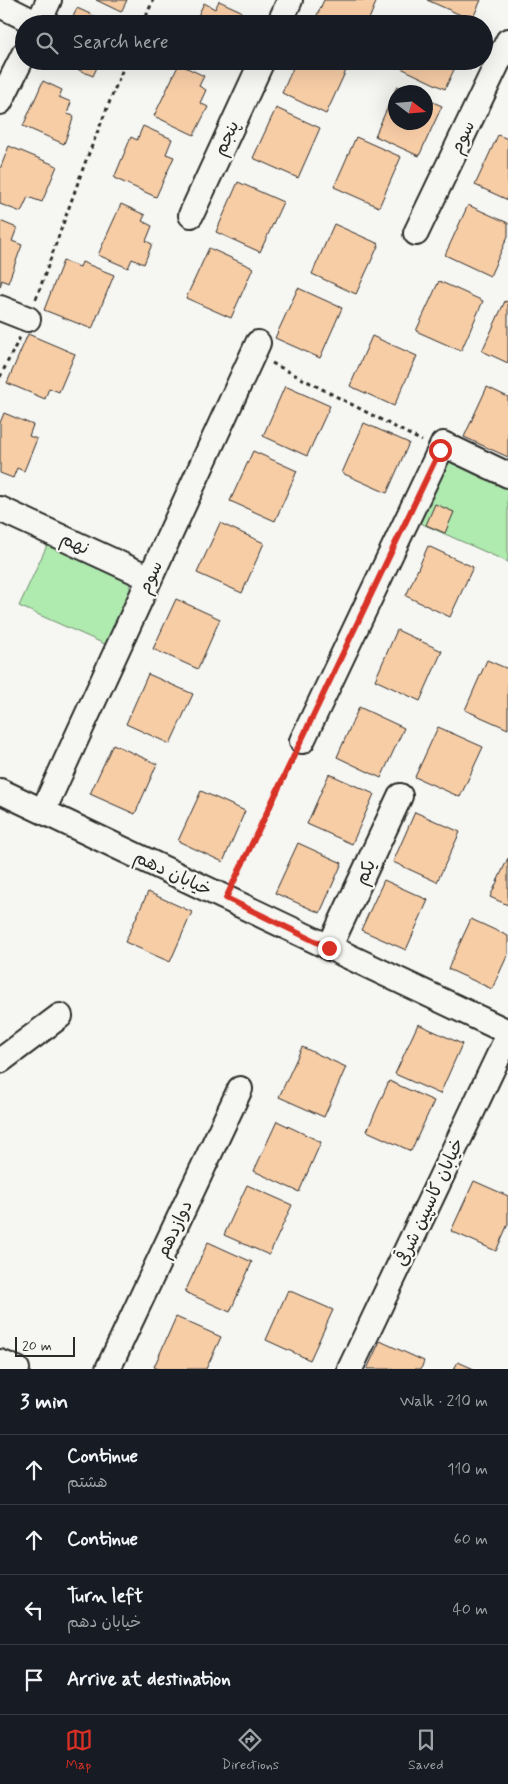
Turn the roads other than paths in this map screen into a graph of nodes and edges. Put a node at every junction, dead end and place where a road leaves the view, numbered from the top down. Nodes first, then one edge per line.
1 (49, 0) edge
2 (290, 0) edge
3 (4, 8) edge
4 (19, 15) edge
5 (42, 15) edge
6 (283, 15) edge
7 (508, 41) edge
8 (16, 70) edge
9 (258, 70) edge
10 (0, 102) edge
11 (191, 215) dead end
12 (416, 233) dead end
13 (0, 308) edge
14 (28, 320) road end
15 (256, 348) road end
16 (508, 475) edge
17 (0, 509) edge
18 (150, 578) junction
19 (302, 741) road end
20 (0, 791) edge
21 (400, 796) dead end
22 (43, 811) junction
23 (329, 948) junction
24 (60, 1016) dead end
25 (508, 1032) edge
26 (508, 1036) edge
27 (0, 1061) edge
28 (240, 1089) dead end
29 (0, 1362) edge
30 (17, 1369) edge
31 (108, 1369) edge
32 (350, 1369) edge

1 - 5 street
2 - 6 street
3 - 4 street
7 - 12 street, سوم
8 - 10 street
9 - 11 street, پنجم
13 - 14 street
15 - 18 street, سوم
16 - 19 street
17 - 18 street, نهم
18 - 22 street, سوم
20 - 22 street, خیابان دهم
21 - 23 street, یکم
22 - 23 street, خیابان دهم
23 - 25 street, خیابان دهم
24 - 27 street
26 - 32 street, خیابان کاسپین شرقی
28 - 31 street, دوازدهم
29 - 30 street

